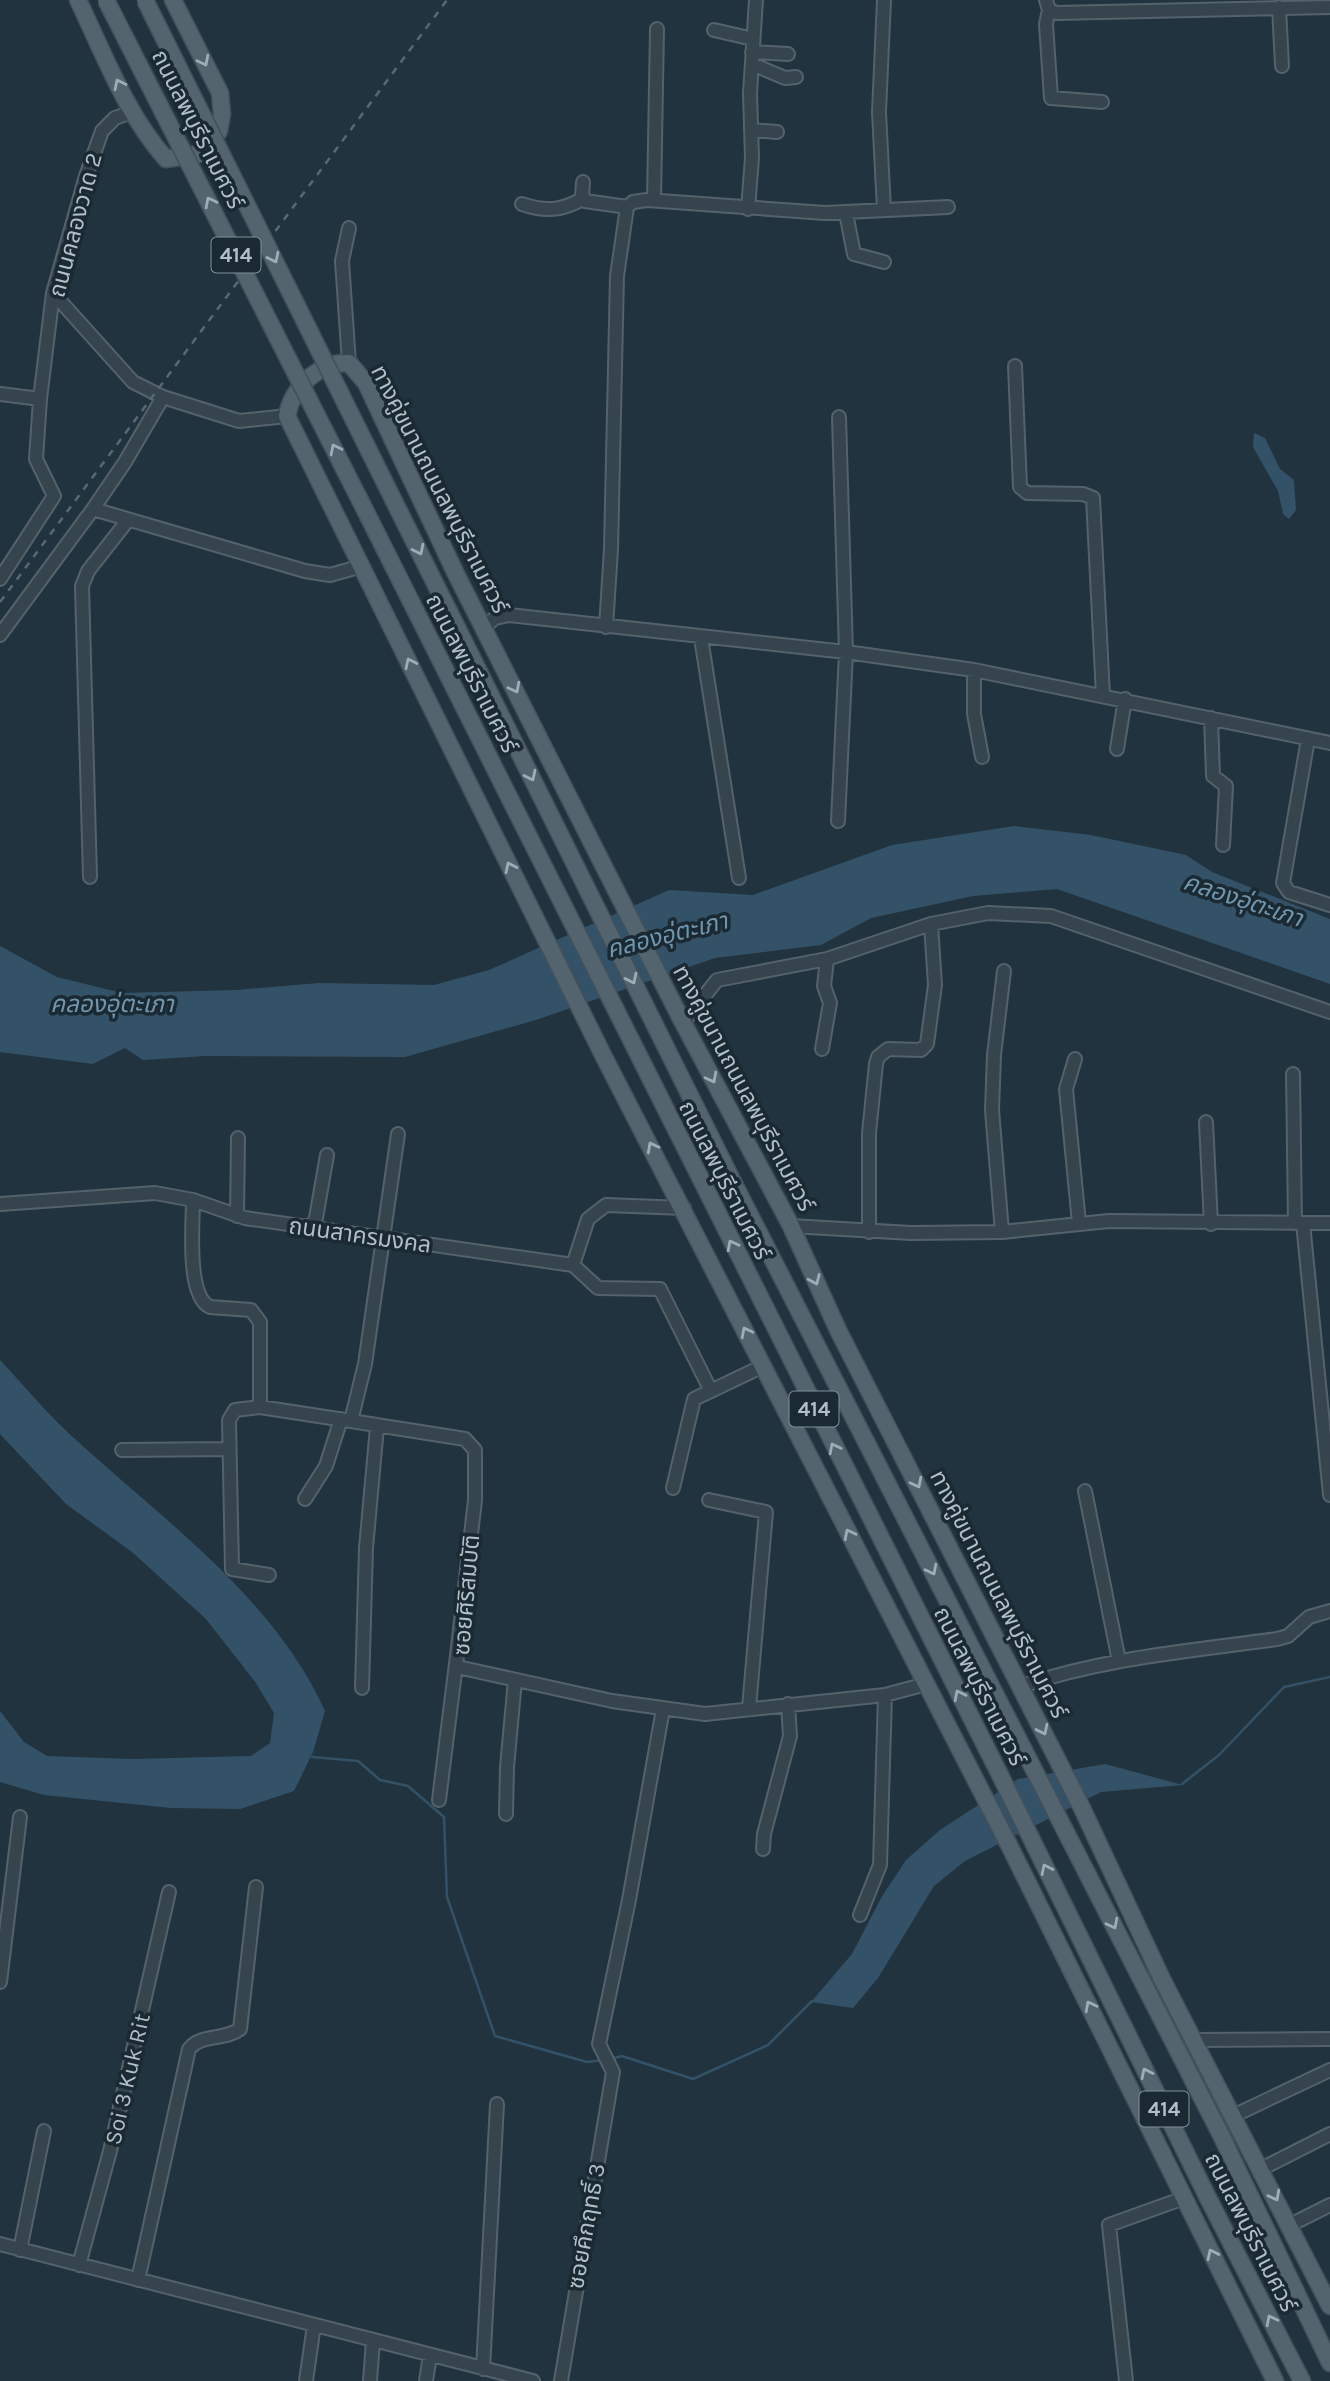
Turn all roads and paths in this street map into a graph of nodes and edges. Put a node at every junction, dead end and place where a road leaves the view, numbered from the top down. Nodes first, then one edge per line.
1 (78, 0) edge
2 (106, 0) edge
3 (145, 0) edge
4 (173, 0) edge
5 (756, 0) edge
6 (884, 0) edge
7 (1048, 5) edge
8 (1279, 7) junction
9 (1330, 7) edge
10 (657, 29) dead end
11 (714, 30) dead end
12 (752, 51) junction
13 (788, 54) dead end
14 (1282, 66) dead end
15 (796, 77) dead end
16 (1102, 102) dead end
17 (132, 112) junction
18 (751, 130) junction
19 (777, 132) dead end
20 (583, 182) dead end
21 (584, 198) junction
22 (654, 200) junction
23 (522, 204) dead end
24 (627, 207) junction
25 (948, 207) dead end
26 (748, 209) junction
27 (884, 210) junction
28 (846, 213) junction
29 (349, 228) dead end
30 (884, 262) dead end
31 (53, 293) junction
32 (349, 363) junction
33 (1015, 366) dead end
34 (0, 394) edge
35 (163, 397) junction
36 (40, 399) junction
37 (287, 416) junction
38 (839, 417) dead end
39 (93, 509) junction
40 (128, 520) junction
41 (362, 566) junction
42 (0, 579) edge
43 (484, 627) junction
44 (606, 627) junction
45 (0, 635) edge
46 (701, 638) junction
47 (464, 640) junction
48 (846, 652) junction
49 (974, 670) junction
50 (1103, 695) junction
51 (1125, 699) junction
52 (1211, 718) junction
53 (1308, 739) junction
54 (1330, 743) edge
55 (1117, 749) dead end
56 (982, 757) dead end
57 (838, 821) dead end
58 (1223, 845) dead end
59 (90, 877) dead end
60 (739, 878) dead end
61 (1330, 905) edge
62 (931, 924) junction
63 (827, 959) junction
64 (1003, 971) dead end
65 (1330, 1012) edge
66 (681, 1020) junction
67 (822, 1049) dead end
68 (1075, 1059) dead end
69 (1293, 1074) dead end
70 (1206, 1122) dead end
71 (398, 1134) dead end
72 (238, 1138) dead end
73 (327, 1155) dead end
74 (193, 1200) junction
75 (0, 1204) edge
76 (684, 1208) junction
77 (237, 1216) junction
78 (1079, 1223) junction
79 (1299, 1223) junction
80 (1330, 1223) edge
81 (1211, 1224) junction
82 (791, 1226) junction
83 (305, 1227) junction
84 (869, 1232) junction
85 (1002, 1232) junction
86 (382, 1239) junction
87 (573, 1265) junction
88 (814, 1337) junction
89 (784, 1349) junction
90 (763, 1366) junction
91 (711, 1391) junction
92 (260, 1407) junction
93 (346, 1420) junction
94 (377, 1427) junction
95 (228, 1449) junction
96 (122, 1450) dead end
97 (673, 1488) dead end
98 (1085, 1491) dead end
99 (1330, 1495) edge
100 (305, 1499) dead end
101 (709, 1500) dead end
102 (269, 1575) dead end
103 (1330, 1611) edge
104 (1119, 1661) junction
105 (456, 1664) junction
106 (515, 1680) junction
107 (926, 1684) junction
108 (1022, 1686) junction
109 (362, 1688) dead end
110 (885, 1695) junction
111 (789, 1704) junction
112 (749, 1708) junction
113 (663, 1709) junction
114 (439, 1800) dead end
115 (506, 1814) dead end
116 (20, 1817) dead end
117 (763, 1849) dead end
118 (256, 1887) dead end
119 (169, 1892) dead end
120 (860, 1915) dead end
121 (1162, 1979) junction
122 (0, 1982) edge
123 (1329, 2039) edge
124 (1194, 2040) junction
125 (1112, 2050) junction
126 (1330, 2070) edge
127 (497, 2104) dead end
128 (1233, 2116) junction
129 (44, 2131) dead end
130 (1330, 2134) edge
131 (1221, 2135) junction
132 (1261, 2169) junction
133 (1208, 2198) junction
134 (1184, 2199) junction
135 (1330, 2205) edge
136 (1290, 2225) junction
137 (0, 2244) edge
138 (20, 2250) junction
139 (79, 2265) junction
140 (138, 2280) junction
141 (1330, 2306) edge
142 (314, 2325) junction
143 (373, 2341) junction
144 (430, 2355) junction
145 (1330, 2363) edge
146 (483, 2369) junction
147 (306, 2381) edge
148 (370, 2381) edge
149 (426, 2381) edge
150 (533, 2381) edge
151 (561, 2381) edge
152 (1126, 2381) edge
153 (1275, 2381) edge
154 (1302, 2381) edge

17 -> 1 main road
89 -> 2 main road, ถนนลพบุรีราเมศวร์ / 414, bridge
3 -> 47 main road, ถนนลพบุรีราเมศวร์ / 414, bridge
4 -> 17 main road
5 - 12 street
6 - 27 street
7 - 8 street
7 - 16 street
8 - 9 street
8 - 14 street
10 - 22 street
11 - 12 street
12 - 13 street
12 - 15 street
12 - 18 street
17 - 31 street, ถนนคลองวาด 2
18 - 19 street
18 - 26 street
20 - 21 street
21 - 23 street
21 - 24 street
22 - 24 street
22 - 26 street
24 - 44 street
25 - 27 street
26 - 28 street
27 - 28 street
28 - 30 street
29 - 32 street
31 - 35 street
31 - 36 street, ถนนคลองวาด 2
32 - 37 main road, ทางคู่ขนานถนนลพบุรีราเมศวร์
32 - 43 main road, ทางคู่ขนานถนนลพบุรีราเมศวร์ / 414
33 - 50 street
34 - 36 street
35 - 37 street
35 - 39 street
36 - 42 street, ถนนคลองวาด 2
37 - 41 main road, 414
38 - 48 street
39 - 40 street
39 - 45 street
40 - 41 street
40 - 59 street
76 -> 41 main road, 414
43 - 44 street
43 - 47 main road
43 -> 66 main road, ทางคู่ขนานถนนลพบุรีราเมศวร์ / 414
44 - 46 street
46 - 48 street
46 - 60 street
47 -> 88 main road, ถนนลพบุรีราเมศวร์ / 414
48 - 49 street
48 - 57 street
49 - 50 street
49 - 56 street
50 - 51 street
51 - 52 street
51 - 55 street
52 - 53 street
52 - 58 street
53 - 54 street
53 - 61 street
62 - 63 street
62 - 65 street
62 - 84 street
63 - 66 street
63 - 67 street
64 - 85 street
66 -> 82 main road, ทางคู่ขนานถนนลพบุรีราเมศวร์ / 414
68 - 78 street
69 - 79 street
70 - 81 street
71 - 86 street
72 - 77 street
73 - 83 street
74 - 75 street, ถนนสาครมงคล
74 - 77 street, ถนนสาครมงคล
74 - 92 street
76 - 87 street
90 -> 76 main road, 414
77 - 83 street, ถนนสาครมงคล
78 - 81 street
78 - 85 street
79 - 80 street
79 - 81 street
79 - 99 street
82 - 84 street
82 -> 108 main road, ทางคู่ขนานถนนลพบุรีราเมศวร์ / 414
83 - 86 street, ถนนสาครมงคล
84 - 85 street
86 - 87 street, ถนนสาครมงคล
86 - 93 street
87 - 91 street
88 - 89 main road
88 -> 131 main road, ถนนลพบุรีราเมศวร์ / 414
133 -> 89 main road, ถนนลพบุรีราเมศวร์ / 414
90 - 91 street
107 -> 90 main road, 414
91 - 97 street
92 - 93 street, ซอยศิริสมบัติ
92 - 95 street
93 - 94 street, ซอยศิริสมบัติ
93 - 100 street
94 - 105 street, ซอยศิริสมบัติ
94 - 109 street
95 - 96 street
95 - 102 street
98 - 104 street
101 - 112 street
103 - 104 street
104 - 108 street
105 - 106 street, ซอยศิริสมบัติ
105 - 114 street
106 - 113 street, ซอยศิริสมบัติ
106 - 115 street
107 - 110 street, ซอยศิริสมบัติ
125 -> 107 main road, 414
108 -> 121 main road, ทางคู่ขนานถนนลพบุรีราเมศวร์ / 414
110 - 111 street, ซอยศิริสมบัติ
110 - 120 street
111 - 112 street, ซอยศิริสมบัติ
111 - 117 street
112 - 113 street, ซอยศิริสมบัติ
113 - 151 street, ซอยคึกฤทธิ์ 3
116 - 122 street
118 - 140 street
119 - 139 street, Soi 3 Kuk Rit
121 - 124 main road, ทางคู่ขนานถนนลพบุรีราเมศวร์ / 414
121 - 131 main road
123 - 124 street
124 - 128 main road, ทางคู่ขนานถนนลพบุรีราเมศวร์ / 414
125 - 133 main road
125 - 134 main road, 414
126 - 128 street
127 - 146 street
128 - 132 main road, ทางคู่ขนานถนนลพบุรีราเมศวร์ / 414
129 - 138 street
130 - 132 street
131 - 145 main road, ถนนลพบุรีราเมศวร์ / 414
132 -> 136 main road, ทางคู่ขนานถนนลพบุรีราเมศวร์ / 414
154 -> 133 main road, ถนนลพบุรีราเมศวร์ / 414
134 - 152 street
153 -> 134 main road, 414
135 - 136 street
136 - 141 main road, ทางคู่ขนานถนนลพบุรีราเมศวร์ / 414
137 - 138 street
138 - 139 street
139 - 140 street
140 - 142 street
142 - 143 street
142 - 147 street
143 - 144 street
143 - 148 street
144 - 146 street
144 - 149 street
146 - 150 street

